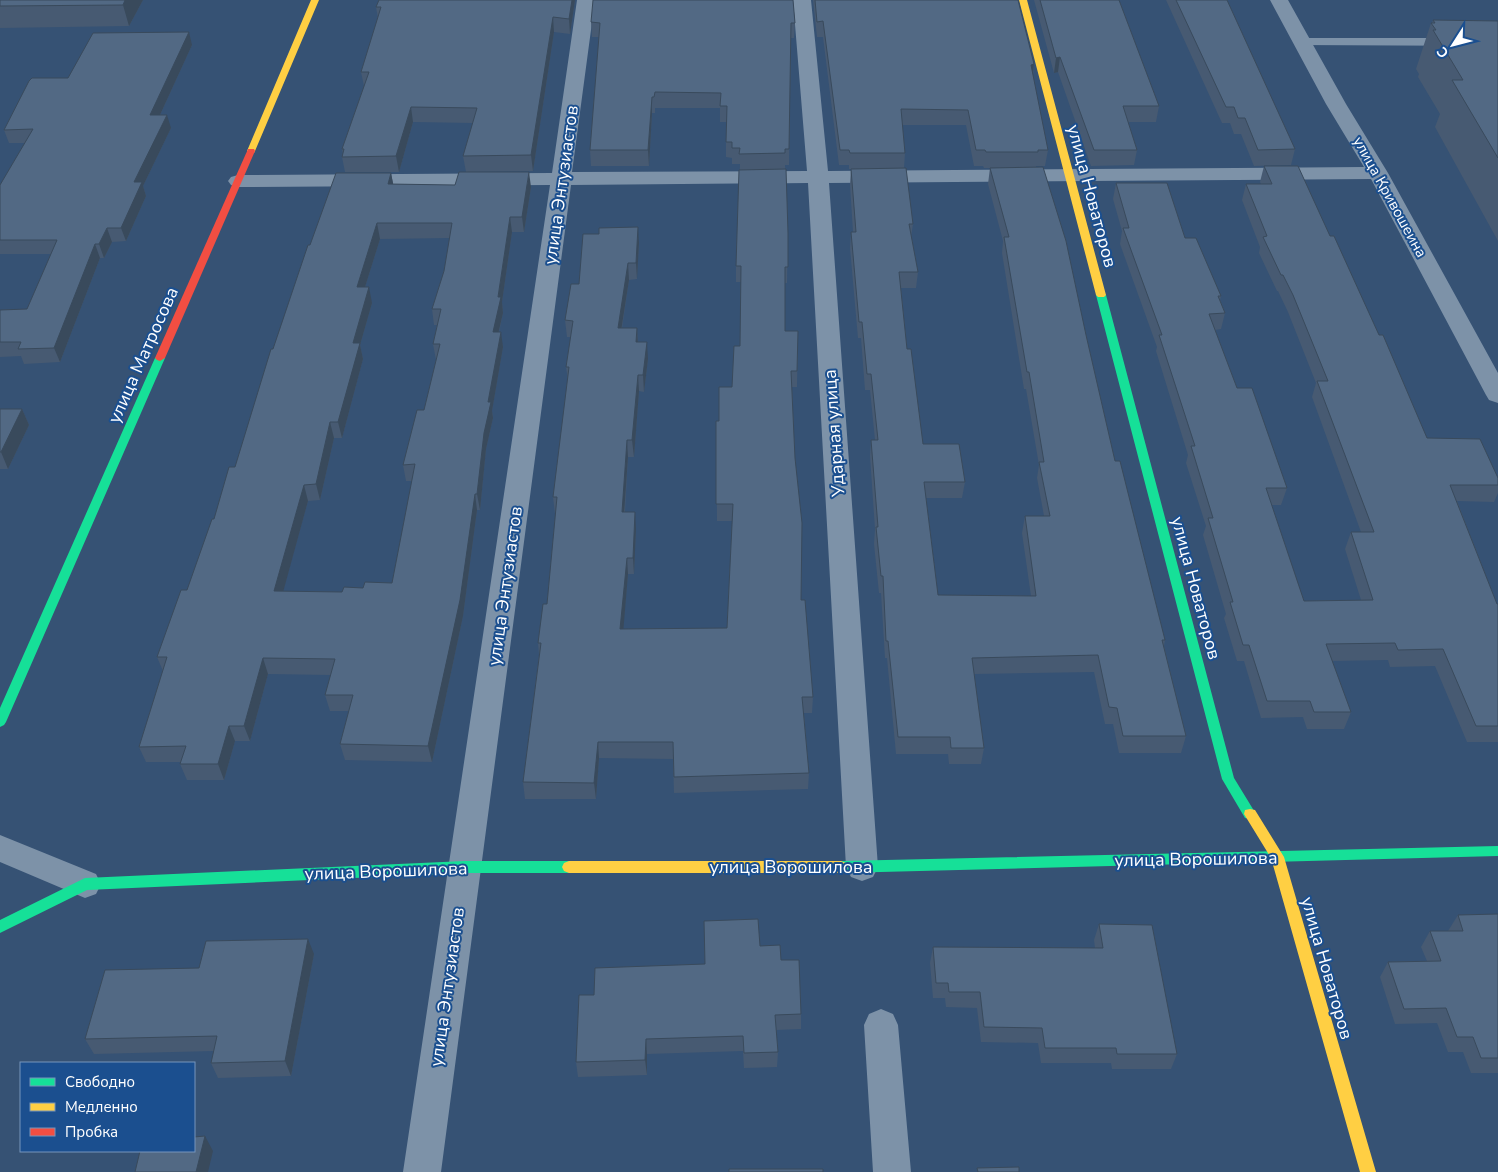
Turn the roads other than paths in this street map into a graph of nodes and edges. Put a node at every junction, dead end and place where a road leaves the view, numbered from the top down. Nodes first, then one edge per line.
1 (315, 0) edge
2 (586, 0) edge
3 (802, 0) edge
4 (1023, 0) edge
5 (1279, 0) edge
6 (1302, 42) junction
7 (1498, 42) edge
8 (1378, 172) junction
9 (1069, 176) junction
10 (818, 178) junction
11 (562, 179) junction
12 (238, 181) junction
13 (1498, 395) edge
14 (31, 650) junction
15 (12, 666) dead end
16 (0, 722) edge
17 (0, 848) edge
18 (1498, 851) edge
19 (1277, 857) junction
20 (465, 867) junction
21 (862, 867) junction
22 (85, 884) junction
23 (0, 927) edge
24 (881, 1025) dead end
25 (422, 1172) edge
26 (892, 1172) edge
27 (1368, 1172) edge

1 - 12 main road, улица Матросова
2 - 11 street, улица Энтузиастов
3 - 10 street, Ударная улица
4 - 9 main road, улица Новаторов
5 - 6 street, улица Кривошеина
6 - 7 lane
6 - 8 street, улица Кривошеина
8 - 9 street
8 - 13 street, улица Кривошеина
9 - 10 street
9 - 19 main road, улица Новаторов
10 - 11 street
10 - 21 street, Ударная улица
11 - 12 street
11 - 20 street, улица Энтузиастов
12 - 14 main road, улица Матросова
14 - 15 main road
14 - 16 main road, улица Матросова
17 - 22 street, улица Ворошилова
18 - 19 main road, улица Ворошилова
19 - 21 main road, улица Ворошилова
19 - 27 main road, улица Новаторов
20 - 21 main road, улица Ворошилова
20 - 22 main road, улица Ворошилова
20 - 25 street, улица Энтузиастов
22 - 23 main road, улица Ворошилова
24 - 26 street

